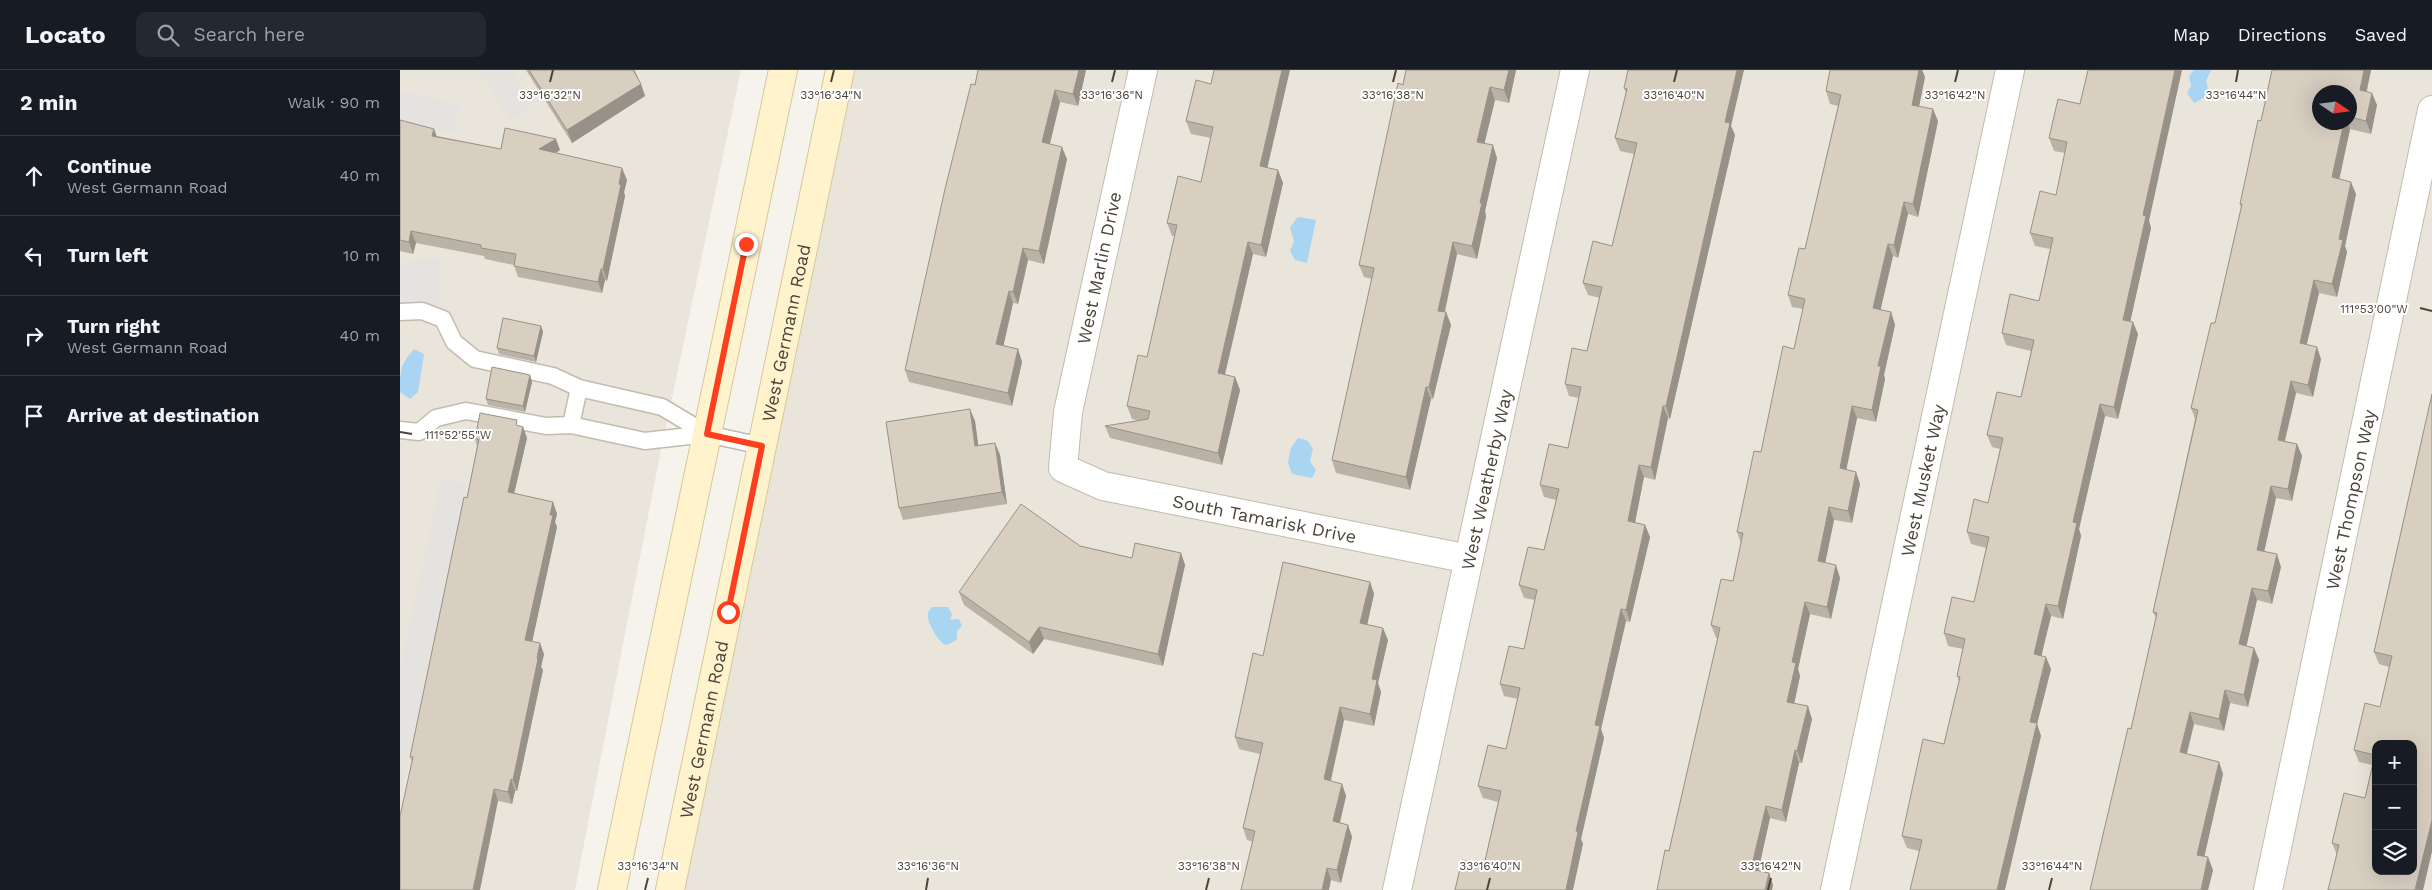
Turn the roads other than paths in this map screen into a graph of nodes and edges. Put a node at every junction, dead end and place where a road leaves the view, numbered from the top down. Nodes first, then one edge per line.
1 (783, 70) edge
2 (840, 70) edge
3 (1143, 70) edge
4 (1575, 70) edge
5 (2010, 70) edge
6 (2432, 110) edge
7 (400, 312) edge
8 (580, 388) junction
9 (571, 424) junction
10 (400, 430) edge
11 (707, 434) junction
12 (762, 446) junction
13 (1063, 468) joint
14 (1469, 559) junction
15 (612, 890) edge
16 (670, 890) edge
17 (1397, 890) edge
18 (1835, 890) edge
19 (2268, 890) edge

1 - 11 main road
2 - 12 main road, West Germann Road
3 - 13 street, West Marlin Drive
4 - 14 street, West Weatherby Way
5 - 18 street, West Musket Way
6 - 19 street, West Thompson Way
7 - 8 lane
8 - 9 lane
8 - 11 lane
9 - 10 lane
9 - 11 lane
11 - 12 lane
11 - 15 main road
12 - 16 main road, West Germann Road
13 - 14 street, South Tamarisk Drive
14 - 17 street, West Weatherby Way

